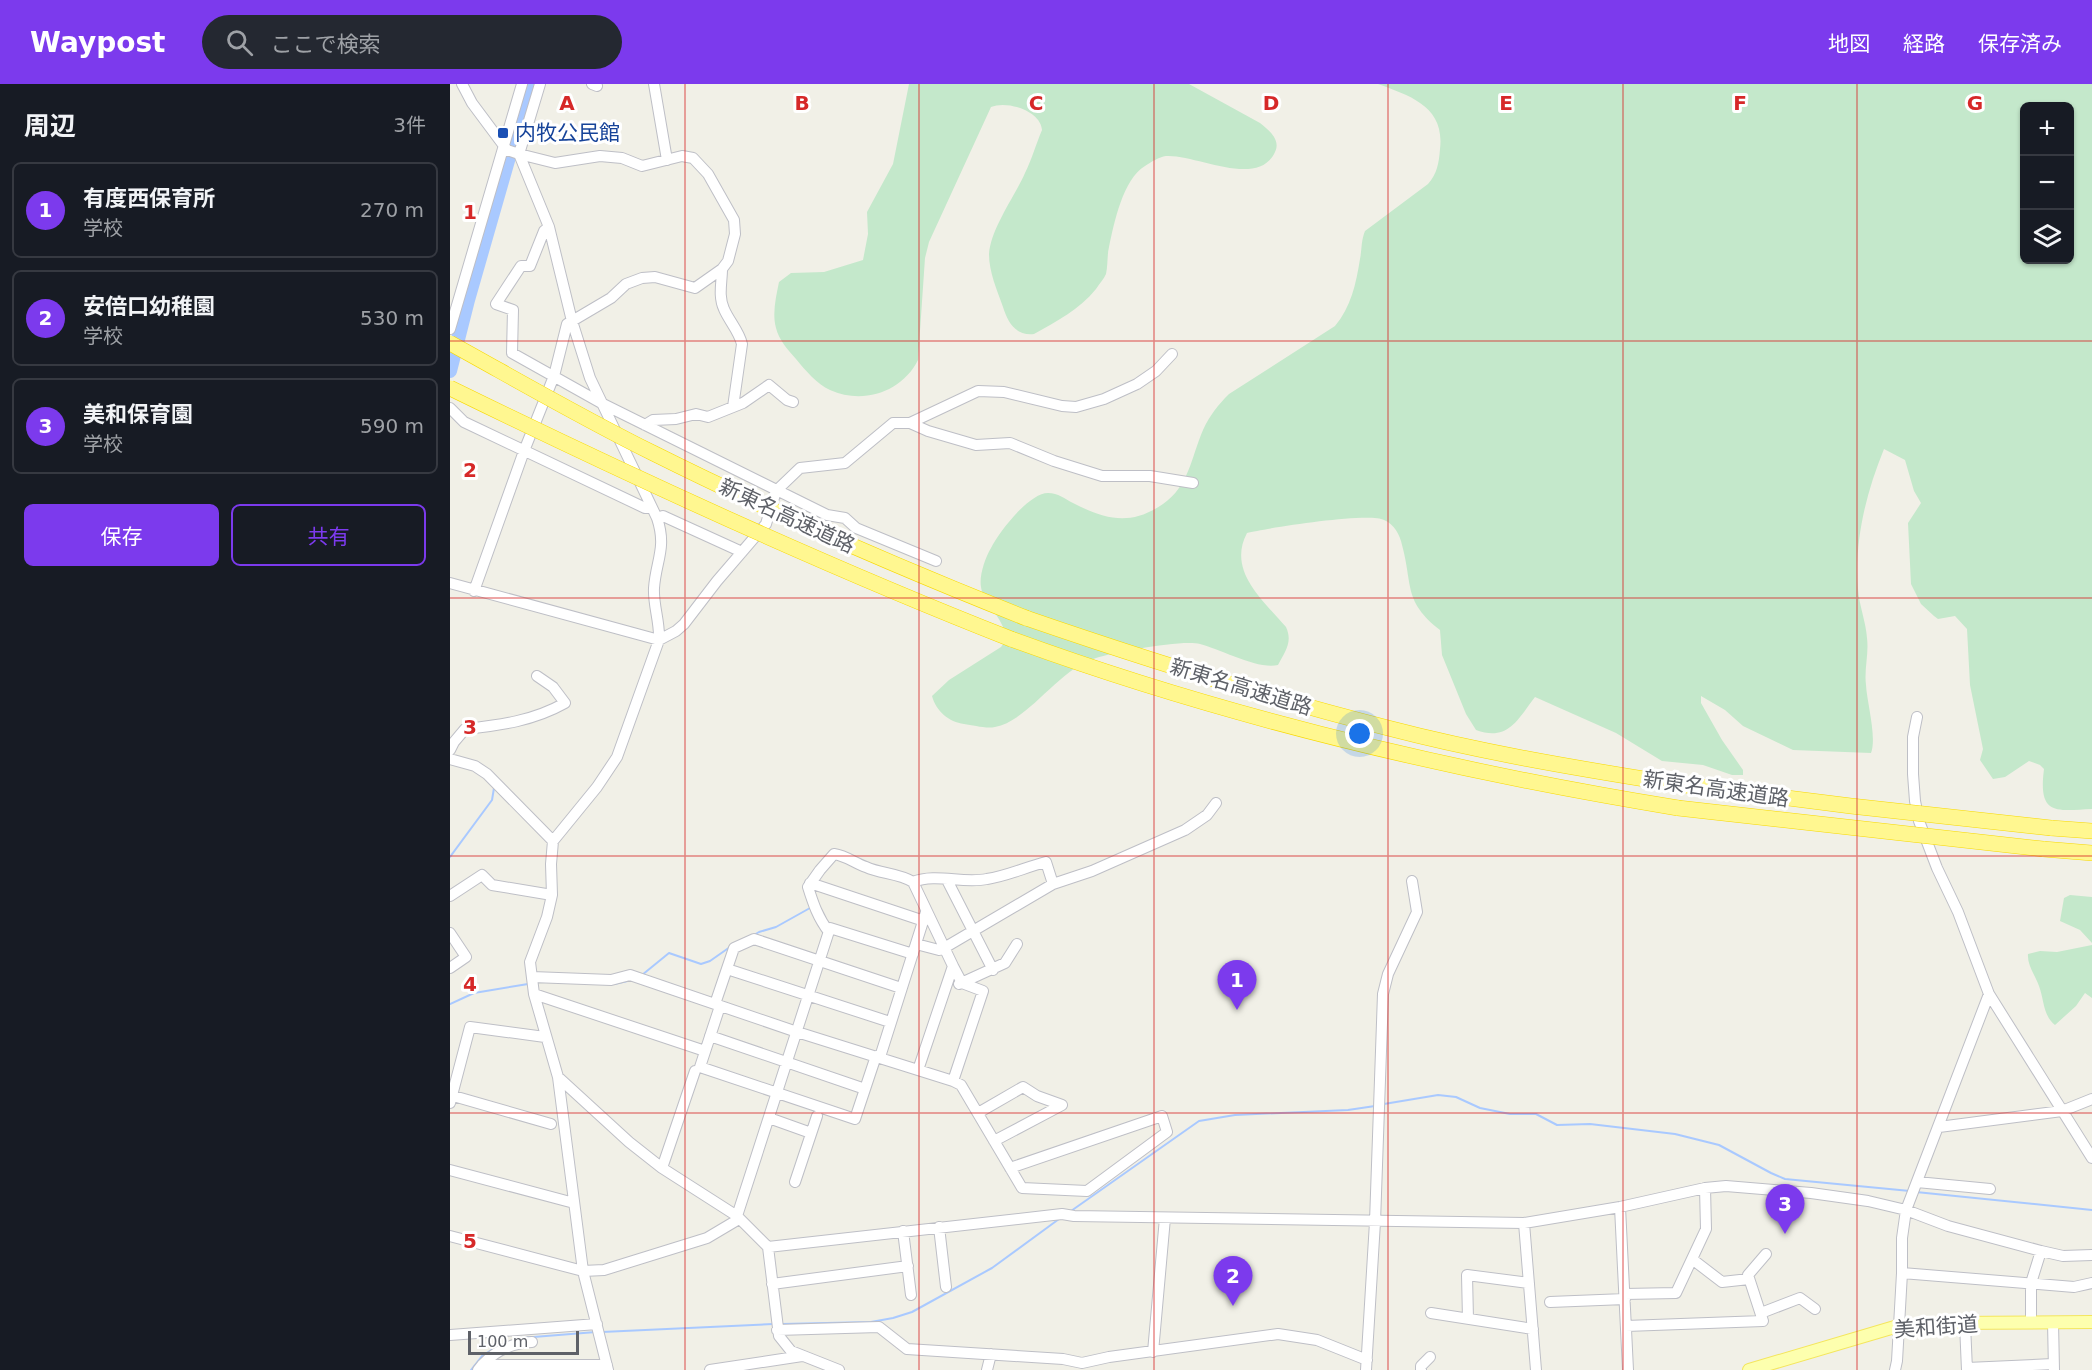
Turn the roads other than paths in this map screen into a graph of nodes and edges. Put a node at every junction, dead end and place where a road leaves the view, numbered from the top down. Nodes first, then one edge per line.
1 (462, 84) edge
2 (522, 84) edge
3 (540, 84) edge
4 (654, 84) edge
5 (511, 150) junction
6 (667, 160) junction
7 (549, 227) junction
8 (722, 269) junction
9 (572, 321) junction
10 (450, 329) edge
11 (450, 343) edge
12 (1172, 354) dead end
13 (554, 376) junction
14 (450, 388) edge
15 (793, 402) dead end
16 (603, 404) junction
17 (733, 407) junction
18 (450, 408) edge
19 (910, 423) junction
20 (645, 425) junction
21 (524, 451) junction
22 (1193, 483) dead end
23 (776, 490) junction
24 (655, 513) junction
25 (742, 552) junction
26 (936, 561) dead end
27 (450, 583) edge
28 (474, 591) junction
29 (659, 640) junction
30 (537, 676) dead end
31 (1917, 717) dead end
32 (450, 750) edge
33 (450, 759) edge
34 (1216, 803) dead end
35 (2092, 831) edge
36 (553, 841) junction
37 (2092, 853) edge
38 (947, 880) junction
39 (1412, 880) dead end
40 (913, 882) junction
41 (810, 883) junction
42 (1053, 884) junction
43 (552, 895) junction
44 (450, 896) edge
45 (925, 917) junction
46 (973, 930) junction
47 (829, 932) junction
48 (450, 933) edge
49 (1017, 944) dead end
50 (944, 948) junction
51 (914, 949) junction
52 (820, 962) junction
53 (953, 966) junction
54 (450, 968) edge
55 (727, 969) junction
56 (993, 970) junction
57 (532, 977) junction
58 (962, 983) junction
59 (901, 988) junction
60 (944, 989) junction
61 (534, 994) junction
62 (1989, 994) junction
63 (809, 995) junction
64 (718, 1005) junction
65 (890, 1022) junction
66 (798, 1032) junction
67 (710, 1036) junction
68 (545, 1037) junction
69 (705, 1051) junction
70 (878, 1057) junction
71 (788, 1062) junction
72 (918, 1070) junction
73 (695, 1071) dead end
74 (558, 1077) junction
75 (953, 1081) junction
76 (865, 1089) junction
77 (777, 1093) junction
78 (451, 1098) edge
79 (2092, 1099) edge
80 (2062, 1111) junction
81 (978, 1113) junction
82 (817, 1116) dead end
83 (769, 1118) junction
84 (551, 1124) dead end
85 (1939, 1127) junction
86 (811, 1133) junction
87 (994, 1141) junction
88 (2092, 1158) edge
89 (662, 1168) junction
90 (1010, 1168) junction
91 (450, 1170) edge
92 (795, 1182) dead end
93 (1917, 1182) junction
94 (1705, 1188) junction
95 (1990, 1189) dead end
96 (574, 1203) junction
97 (1620, 1207) junction
98 (1906, 1210) junction
99 (738, 1217) junction
100 (1165, 1218) junction
101 (1376, 1222) junction
102 (1524, 1223) junction
103 (939, 1227) junction
104 (903, 1231) junction
105 (450, 1236) edge
106 (768, 1247) junction
107 (2041, 1251) junction
108 (1766, 1254) dead end
109 (2092, 1255) edge
110 (1692, 1259) junction
111 (908, 1266) junction
112 (583, 1271) junction
113 (1902, 1273) junction
114 (1749, 1279) junction
115 (1529, 1283) junction
116 (2031, 1283) junction
117 (2092, 1283) edge
118 (772, 1284) junction
119 (946, 1287) dead end
120 (911, 1295) dead end
121 (1625, 1296) junction
122 (1550, 1302) dead end
123 (1815, 1309) dead end
124 (1431, 1312) dead end
125 (1761, 1313) junction
126 (1468, 1318) junction
127 (2053, 1322) junction
128 (2092, 1322) edge
129 (2031, 1323) junction
130 (1965, 1324) junction
131 (1626, 1326) junction
132 (1898, 1326) junction
133 (599, 1329) junction
134 (1533, 1329) junction
135 (777, 1330) junction
136 (450, 1335) edge
137 (532, 1342) dead end
138 (1153, 1352) junction
139 (991, 1354) junction
140 (802, 1356) junction
141 (1430, 1357) dead end
142 (1366, 1365) edge
143 (1083, 1366) edge
144 (2054, 1367) edge
145 (480, 1368) edge
146 (610, 1368) edge
147 (1421, 1368) edge
148 (1967, 1369) edge
149 (710, 1370) edge
150 (839, 1370) edge
151 (987, 1370) edge
152 (1409, 1370) edge
153 (1536, 1370) edge
154 (1628, 1370) edge
155 (1749, 1370) edge
156 (1895, 1370) edge

1 - 5 street
2 - 5 street
3 - 5 street
4 - 6 street
5 - 6 street
5 - 7 street
5 - 10 street
6 - 8 street
7 - 9 street
7 - 13 street
8 - 9 street
8 - 17 street
9 - 13 street
9 - 16 street
11 - 35 highway, 新東名高速道路, bridge
12 - 19 street
13 - 16 street
13 - 21 street
14 - 37 highway, 新東名高速道路, bridge
15 - 17 street
16 - 20 street
16 - 24 street
17 - 20 street
18 - 21 street
19 - 22 street
19 - 23 street
20 - 23 street
21 - 24 street
21 - 28 street
23 - 25 street
23 - 26 street
24 - 25 street
24 - 29 street
25 - 29 street
27 - 28 street
28 - 29 street
29 - 36 street
30 - 32 street
31 - 62 street
33 - 36 street
34 - 42 street
36 - 43 street
38 - 40 street
38 - 42 street
38 - 46 street
39 - 101 street
40 - 41 street
40 - 45 street
41 - 45 street
41 - 47 street
42 - 46 street
43 - 44 street
43 - 57 street
45 - 50 street
45 - 51 street
46 - 50 street
46 - 56 street
47 - 51 street
47 - 52 street
48 - 54 street
49 - 56 street
50 - 51 street
50 - 53 street
51 - 59 street
52 - 55 street
52 - 59 street
52 - 63 street
53 - 58 street
53 - 60 street
55 - 63 street
55 - 64 street
56 - 58 street
57 - 61 street
57 - 64 street
58 - 60 street
58 - 75 street
59 - 65 street
60 - 72 street
61 - 68 street
61 - 69 street
62 - 80 street
62 - 85 street
63 - 65 street
63 - 66 street
64 - 66 street
64 - 67 street
65 - 70 street
66 - 70 street
66 - 71 street
67 - 69 street
67 - 71 street
68 - 74 street
68 - 78 street
69 - 77 street
70 - 72 street
70 - 76 street
71 - 76 street
71 - 77 street
72 - 75 street
73 - 89 street
74 - 89 street
74 - 96 street
75 - 81 street
76 - 77 street
77 - 83 street
78 - 84 street
79 - 80 street
80 - 85 street
80 - 88 street
81 - 87 street
81 - 87 street
82 - 86 street
83 - 86 street
83 - 99 street
85 - 93 street
86 - 92 street
87 - 90 street
89 - 99 street
90 - 90 street
91 - 96 street
93 - 95 street
93 - 98 street
94 - 97 street
94 - 98 street
94 - 110 street
96 - 112 street
97 - 102 street
97 - 121 street
98 - 107 street
98 - 113 street
99 - 106 street
99 - 112 street
100 - 101 street
100 - 103 street
100 - 138 street
101 - 102 street
101 - 142 street
102 - 115 street
103 - 104 street
103 - 119 street
104 - 106 street
104 - 111 street
105 - 112 street
106 - 118 street
107 - 109 street
107 - 116 street
108 - 114 street
110 - 114 street
110 - 121 street
111 - 118 street
111 - 120 street
112 - 133 street
113 - 116 street
113 - 132 street
114 - 125 street
115 - 126 street
115 - 134 street
116 - 117 street
116 - 129 street
118 - 135 street
121 - 122 street
121 - 131 street
123 - 125 street
124 - 126 street
125 - 131 street
126 - 134 street
127 - 128 main road, 美和街道
127 - 129 main road, 美和街道
127 - 144 street
129 - 130 main road, 美和街道
130 - 132 main road, 美和街道
130 - 148 street
131 - 154 street
132 - 155 main road, 美和街道
132 - 156 street
133 - 136 street
133 - 146 street
134 - 153 street
135 - 139 street
135 - 140 street
137 - 145 street
138 - 142 street
138 - 143 street
139 - 143 street
139 - 151 street
140 - 149 street
140 - 150 street
141 - 147 street
144 - 148 street
145 - 146 street
147 - 152 street

